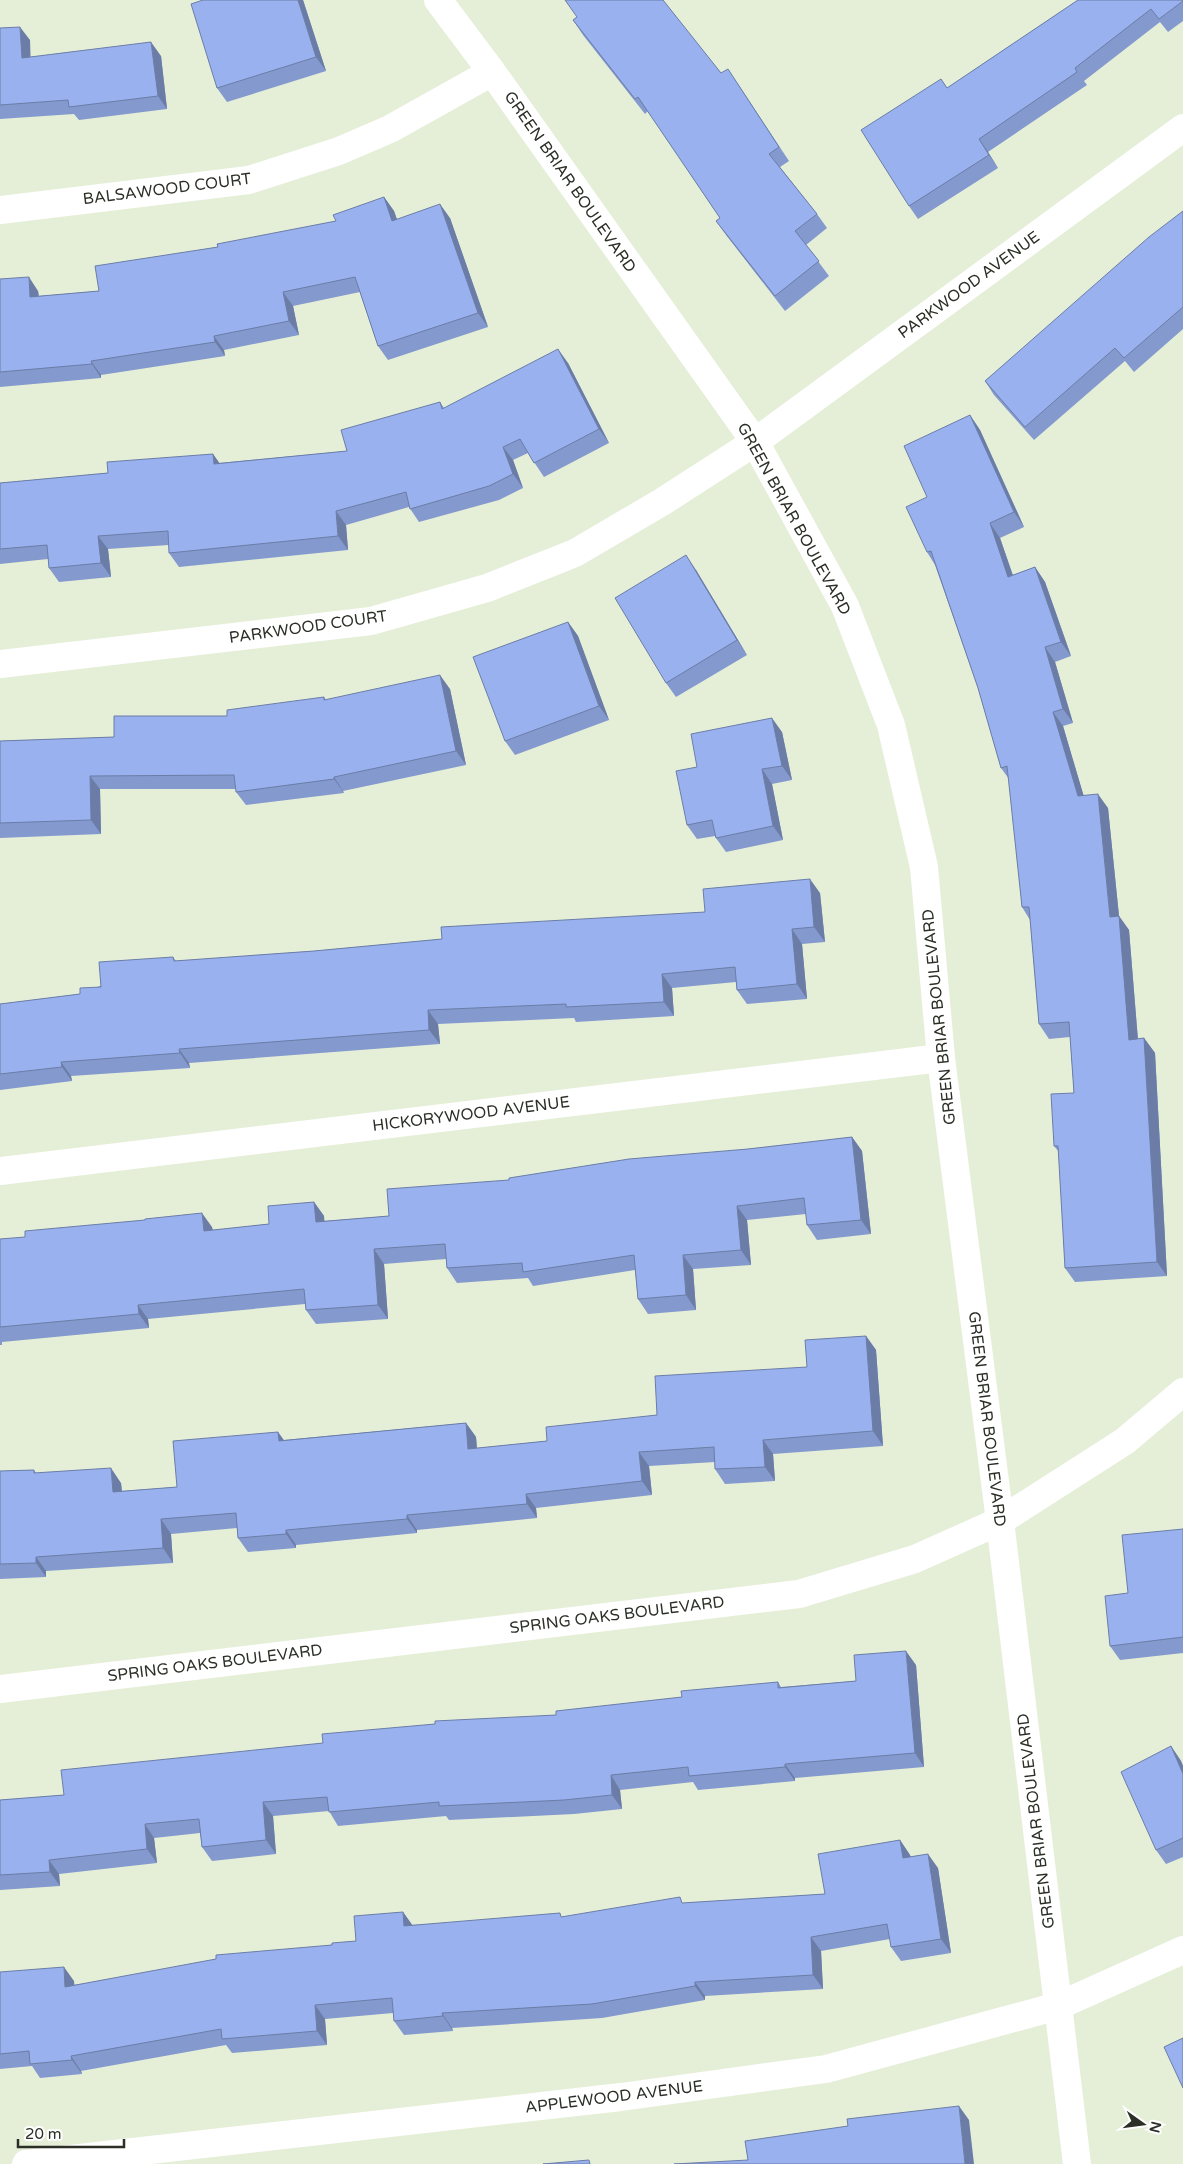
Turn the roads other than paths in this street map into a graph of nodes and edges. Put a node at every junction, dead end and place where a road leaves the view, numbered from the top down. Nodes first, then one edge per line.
1 (438, 0) edge
2 (492, 72) junction
3 (1183, 128) edge
4 (0, 210) edge
5 (755, 442) junction
6 (0, 664) edge
7 (942, 1058) junction
8 (0, 1171) edge
9 (1183, 1392) edge
10 (1000, 1521) junction
11 (0, 1688) edge
12 (1183, 1950) edge
13 (1058, 2006) junction
14 (26, 2164) edge
15 (1077, 2164) edge

1 - 2 street, GREEN BRIAR BOULEVARD
2 - 4 street, BALSAWOOD COURT
2 - 5 street, GREEN BRIAR BOULEVARD
3 - 5 street, PARKWOOD AVENUE
5 - 6 street, PARKWOOD COURT
5 - 7 street, GREEN BRIAR BOULEVARD
7 - 8 street, HICKORYWOOD AVENUE
7 - 10 street, GREEN BRIAR BOULEVARD
9 - 10 street, SPRING OAKS BOULEVARD
10 - 11 street, SPRING OAKS BOULEVARD
10 - 13 street, GREEN BRIAR BOULEVARD
12 - 13 street, APPLEWOOD AVENUE
13 - 14 street, APPLEWOOD AVENUE
13 - 15 street, GREEN BRIAR BOULEVARD

